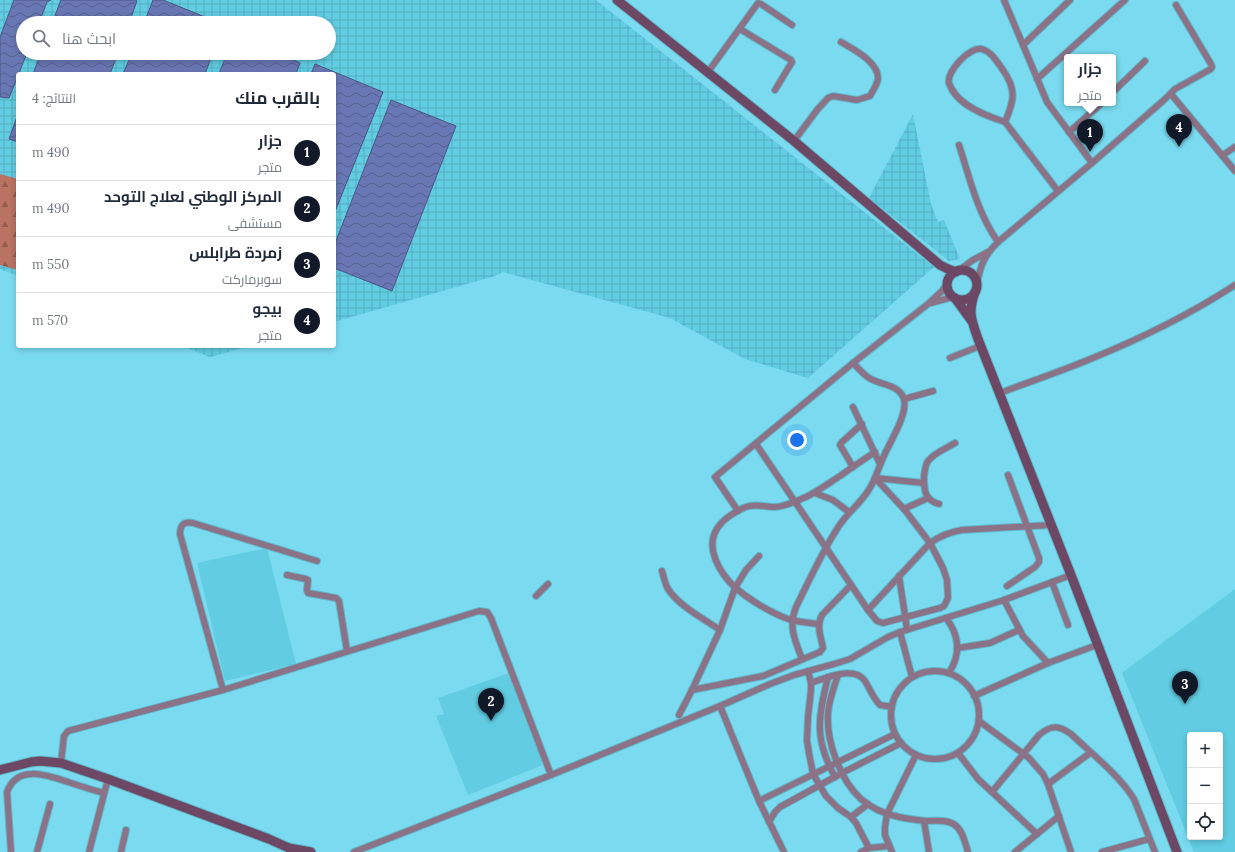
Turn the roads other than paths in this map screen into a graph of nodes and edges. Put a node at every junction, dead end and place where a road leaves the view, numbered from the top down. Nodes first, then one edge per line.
1 (618, 0) edge
2 (1004, 0) edge
3 (1070, 0) edge
4 (1125, 0) edge
5 (1176, 6) dead end
6 (792, 26) dead end
7 (740, 28) junction
8 (841, 42) dead end
9 (1023, 45) junction
10 (1065, 54) edge
11 (1064, 55) edge
12 (1145, 61) dead end
13 (708, 72) junction
14 (1037, 79) junction
15 (1116, 89) edge
16 (775, 90) dead end
17 (1171, 94) junction
18 (1099, 106) edge
19 (1005, 122) junction
20 (1069, 132) junction
21 (794, 141) junction
22 (959, 145) dead end
23 (1235, 147) edge
24 (1222, 155) junction
25 (1092, 163) junction
26 (1235, 171) edge
27 (1058, 191) junction
28 (998, 242) junction
29 (988, 252) junction
30 (940, 265) junction
31 (957, 271) junction
32 (948, 281) junction
33 (1235, 285) edge
34 (976, 288) junction
35 (954, 298) junction
36 (928, 304) junction
37 (972, 321) junction
38 (980, 346) junction
39 (950, 358) dead end
40 (853, 363) junction
41 (933, 391) dead end
42 (1000, 393) junction
43 (904, 399) junction
44 (853, 406) dead end
45 (862, 424) junction
46 (955, 443) dead end
47 (756, 444) junction
48 (875, 452) junction
49 (880, 464) junction
50 (853, 467) junction
51 (1008, 475) dead end
52 (875, 478) junction
53 (924, 483) junction
54 (815, 493) junction
55 (928, 498) junction
56 (794, 502) junction
57 (939, 504) dead end
58 (904, 510) junction
59 (738, 511) junction
60 (849, 512) junction
61 (1051, 525) junction
62 (1027, 527) junction
63 (930, 544) junction
64 (826, 548) junction
65 (759, 556) dead end
66 (317, 561) dead end
67 (662, 571) dead end
68 (287, 575) dead end
69 (1071, 575) junction
70 (899, 576) junction
71 (1052, 582) junction
72 (548, 584) dead end
73 (852, 585) junction
74 (1007, 586) dead end
75 (735, 588) junction
76 (536, 596) dead end
77 (1004, 600) junction
78 (868, 610) junction
79 (905, 618) junction
80 (946, 618) junction
81 (792, 620) junction
82 (818, 624) junction
83 (1068, 625) dead end
84 (907, 629) junction
85 (720, 630) junction
86 (1019, 630) junction
87 (900, 632) junction
88 (1097, 645) junction
89 (958, 648) junction
90 (347, 651) junction
91 (802, 659) junction
92 (1048, 664) junction
93 (808, 671) junction
94 (949, 673) junction
95 (838, 675) junction
96 (828, 677) junction
97 (912, 677) junction
98 (811, 683) junction
99 (223, 690) junction
100 (692, 690) junction
101 (974, 696) junction
102 (821, 705) junction
103 (720, 706) junction
104 (829, 707) junction
105 (892, 707) junction
106 (679, 715) dead end
107 (979, 721) junction
108 (895, 734) junction
109 (901, 743) junction
110 (958, 753) junction
111 (1090, 753) junction
112 (1024, 754) junction
113 (916, 755) junction
114 (837, 762) junction
115 (61, 763) junction
116 (829, 766) junction
117 (0, 770) edge
118 (842, 773) junction
119 (813, 774) junction
120 (551, 775) junction
121 (835, 777) junction
122 (108, 779) junction
123 (1048, 784) junction
124 (819, 786) junction
125 (992, 792) junction
126 (104, 793) junction
127 (759, 801) junction
128 (50, 804) dead end
129 (868, 804) junction
130 (887, 814) junction
131 (1059, 816) junction
132 (851, 817) junction
133 (924, 821) junction
134 (769, 822) junction
135 (126, 830) dead end
136 (1037, 834) junction
137 (1149, 840) junction
138 (869, 848) junction
139 (890, 849) edge
140 (291, 850) edge
141 (11, 852) edge
142 (37, 852) edge
143 (89, 852) edge
144 (121, 852) edge
145 (311, 852) edge
146 (354, 852) edge
147 (784, 852) edge
148 (861, 852) edge
149 (929, 852) edge
150 (968, 852) edge
151 (1015, 852) edge
152 (1071, 852) edge
153 (1102, 852) edge
154 (1155, 852) edge
155 (1177, 852) edge

1 - 13 main road
2 - 9 street
3 - 9 street
4 - 10 street
5 - 17 street
6 - 7 street
7 - 13 street
7 - 16 street
8 - 21 street
9 - 14 street
11 - 14 street
12 - 15 street
13 - 21 main road
14 - 20 street
17 - 24 street
17 - 25 street
18 - 20 street
19 - 19 street
19 - 27 street
20 - 25 street
21 - 30 main road
22 - 28 street
23 - 24 street
24 - 26 street
25 - 27 street
27 - 28 street
28 - 29 street
29 - 31 street
29 - 34 street
30 - 31 main road
30 - 32 main road
31 - 32 main road
31 - 34 main road
32 - 35 main road
32 - 36 street
33 - 42 street
34 - 35 main road
34 - 37 main road
35 - 36 street
35 - 37 main road
36 - 40 street
37 - 38 main road
38 - 39 street
38 - 42 main road
40 - 43 street
40 - 47 street
41 - 43 street
42 - 61 main road
43 - 49 street
44 - 45 street
45 - 48 street
45 - 50 street
46 - 53 street
47 - 56 street
47 - 59 street
48 - 49 street
48 - 50 street
49 - 52 street
50 - 54 street
51 - 62 street
52 - 53 street
52 - 58 street
52 - 60 street
53 - 55 street
54 - 56 street
54 - 60 street
55 - 57 street
55 - 58 street
56 - 59 street
56 - 64 street
58 - 63 street
59 - 75 street
60 - 64 street
61 - 62 street
61 - 69 main road
62 - 63 street
62 - 74 street
63 - 70 street
63 - 79 street
64 - 73 street
64 - 81 street
65 - 75 street
66 - 99 street
67 - 85 street
68 - 90 street
69 - 71 street
69 - 88 main road
70 - 78 street
70 - 79 street
71 - 77 street
71 - 83 street
72 - 76 street
73 - 78 street
73 - 82 street
75 - 81 street
75 - 85 street
77 - 80 street
77 - 86 street
78 - 79 street
79 - 84 street
80 - 84 street
80 - 89 street
81 - 82 street
81 - 91 street
82 - 91 street
84 - 87 street
85 - 100 street
86 - 89 street
86 - 92 street
87 - 93 street
87 - 97 street
88 - 92 street
88 - 155 main road
89 - 94 street
90 - 99 street
90 - 120 street
91 - 100 street
92 - 101 street
93 - 98 street
93 - 103 street
94 - 97 street
94 - 101 street
95 - 96 street
95 - 104 street
95 - 105 street
96 - 98 street
96 - 102 street
97 - 105 street
98 - 119 street
99 - 115 street
100 - 106 street
101 - 107 street
102 - 104 street
102 - 116 street
103 - 120 street
103 - 127 street
104 - 114 street
105 - 108 street
107 - 110 street
107 - 112 street
108 - 109 street
108 - 114 street
109 - 113 street
109 - 118 street
110 - 113 street
110 - 125 street
111 - 112 street
111 - 123 street
111 - 137 street
112 - 123 street
112 - 125 street
113 - 130 street
114 - 116 street
114 - 118 street
115 - 117 main road
115 - 122 main road
116 - 119 street
116 - 121 street
118 - 121 street
118 - 129 street
119 - 124 street
119 - 127 street
120 - 146 street
121 - 124 street
122 - 126 street
122 - 140 main road
123 - 131 street
124 - 132 street
124 - 134 street
125 - 136 street
126 - 141 street
126 - 143 street
127 - 134 street
128 - 142 street
129 - 130 street
129 - 132 street
130 - 133 street
130 - 139 street
131 - 136 street
131 - 152 street
132 - 138 street
133 - 149 street
133 - 150 street
134 - 147 street
135 - 144 street
136 - 151 street
137 - 153 street
137 - 154 street
138 - 139 street
138 - 148 street
140 - 145 main road

